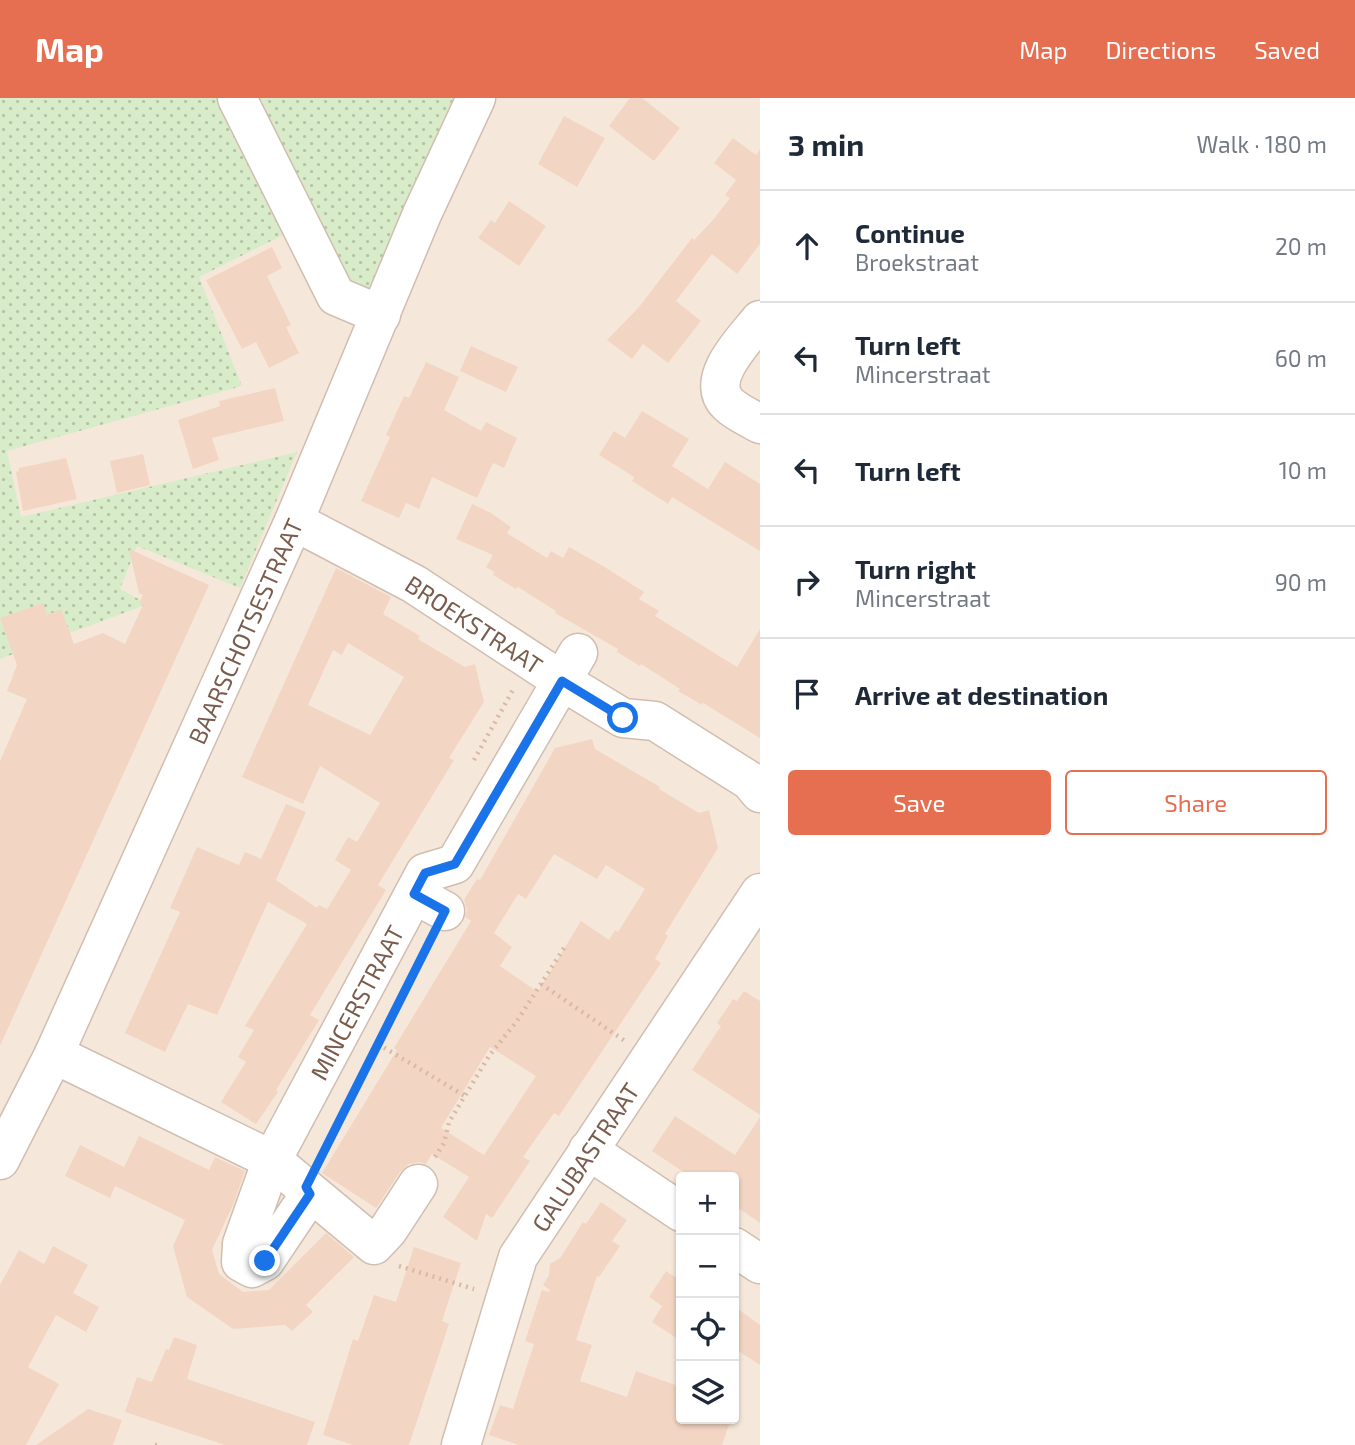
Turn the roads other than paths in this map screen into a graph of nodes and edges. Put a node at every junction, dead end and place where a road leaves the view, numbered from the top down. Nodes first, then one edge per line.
1 (237, 98) edge
2 (476, 98) edge
3 (381, 315) junction
4 (760, 320) edge
5 (760, 424) edge
6 (295, 521) junction
7 (570, 667) junction
8 (759, 791) edge
9 (760, 893) edge
10 (54, 1054) junction
11 (587, 1150) junction
12 (0, 1160) edge
13 (272, 1160) junction
14 (418, 1184) road end
15 (308, 1190) junction
16 (676, 1209) edge
17 (739, 1250) edge
18 (760, 1264) edge
19 (461, 1445) edge

1 - 3 street
2 - 3 street, BAARSCHOTSESTRAAT
3 - 6 street, BAARSCHOTSESTRAAT
4 - 5 street
6 - 7 street, BROEKSTRAAT
6 - 10 street, BAARSCHOTSESTRAAT
7 - 8 street, BROEKSTRAAT
7 - 13 street, MINCERSTRAAT
9 - 11 street, GALUBASTRAAT
10 - 12 street, BAARSCHOTSESTRAAT
10 - 13 street
11 - 16 street
11 - 19 street, GALUBASTRAAT
13 - 15 street
13 - 15 street, MINCERSTRAAT
14 - 15 street
17 - 18 street

